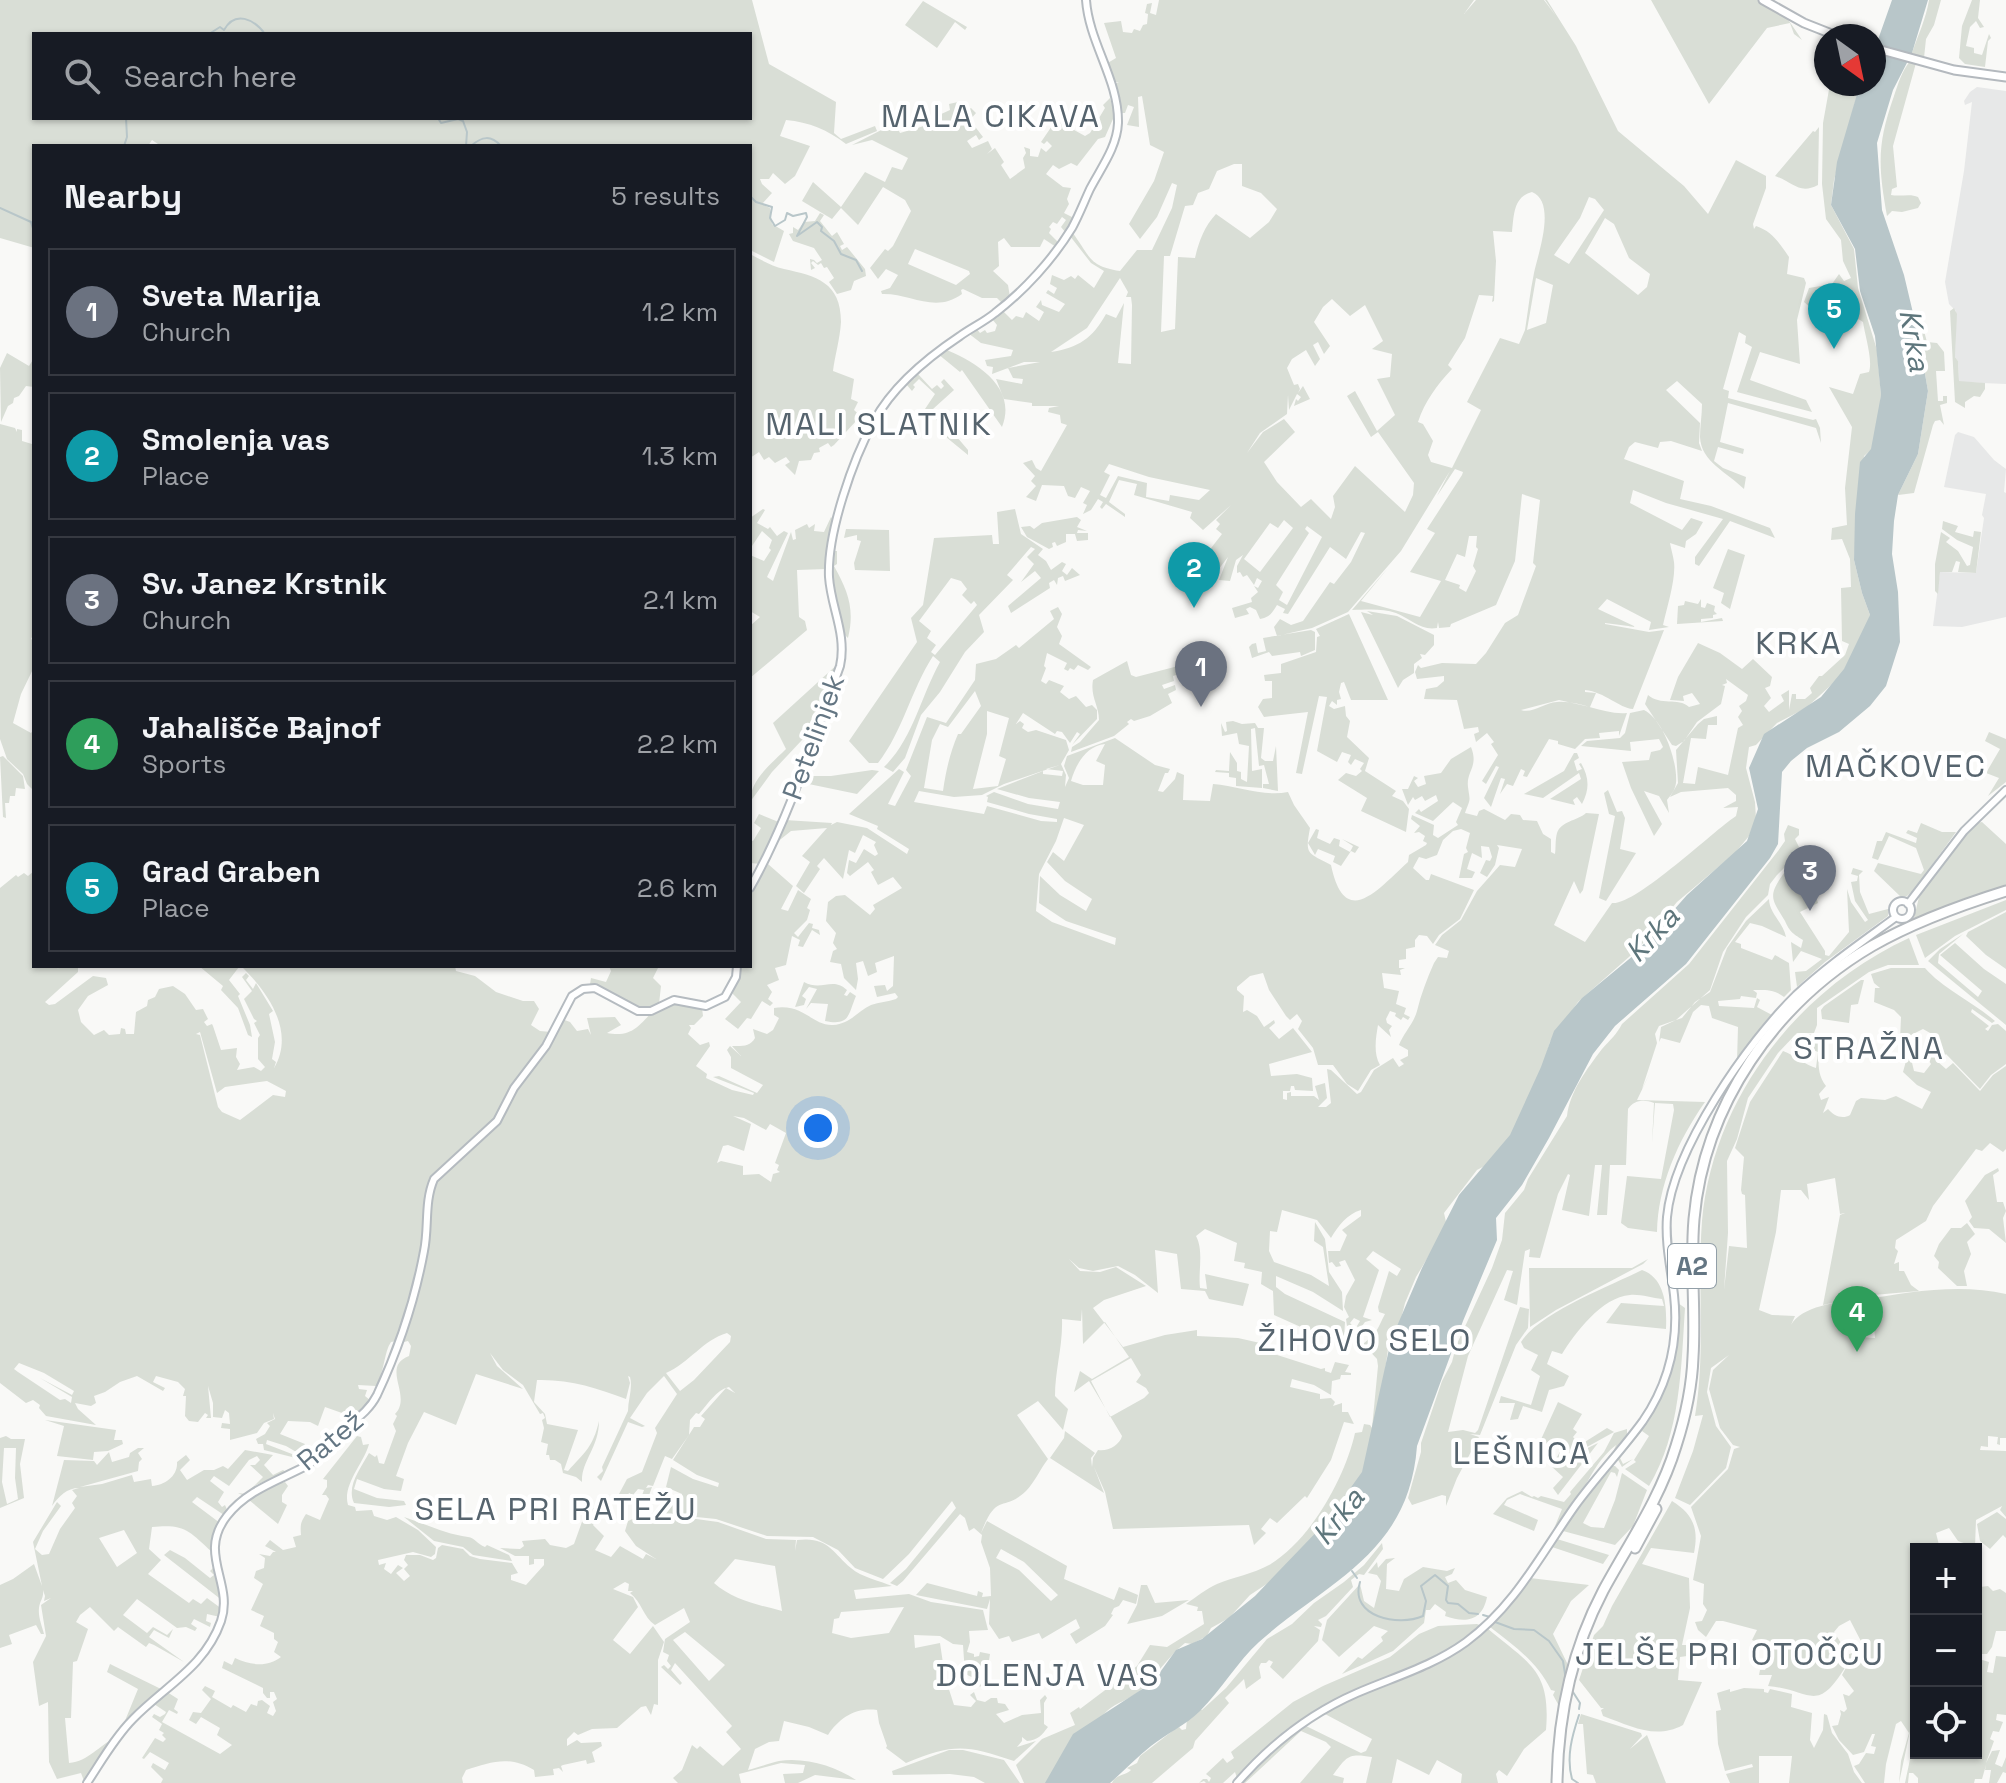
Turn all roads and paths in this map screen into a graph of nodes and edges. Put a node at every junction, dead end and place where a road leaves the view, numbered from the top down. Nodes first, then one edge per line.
1 (1086, 0) edge
2 (1763, 0) edge
3 (1814, 27) edge
4 (1886, 51) edge
5 (2006, 77) edge
6 (2006, 790) edge
7 (752, 884) edge
8 (2006, 893) edge
9 (1908, 904) junction
10 (1896, 917) junction
11 (737, 968) edge
12 (1589, 1627) junction
13 (87, 1783) edge
14 (1237, 1783) edge
15 (1557, 1783) edge
16 (1563, 1783) edge

1 - 7 main road, Petelinjek
2 - 3 main road
4 - 5 main road
6 - 9 main road
8 - 12 highway, A2
9 - 10 main road
9 - 10 main road
10 - 14 main road
11 - 13 main road, Ratež
12 - 15 highway, A2
12 - 16 highway, A2

